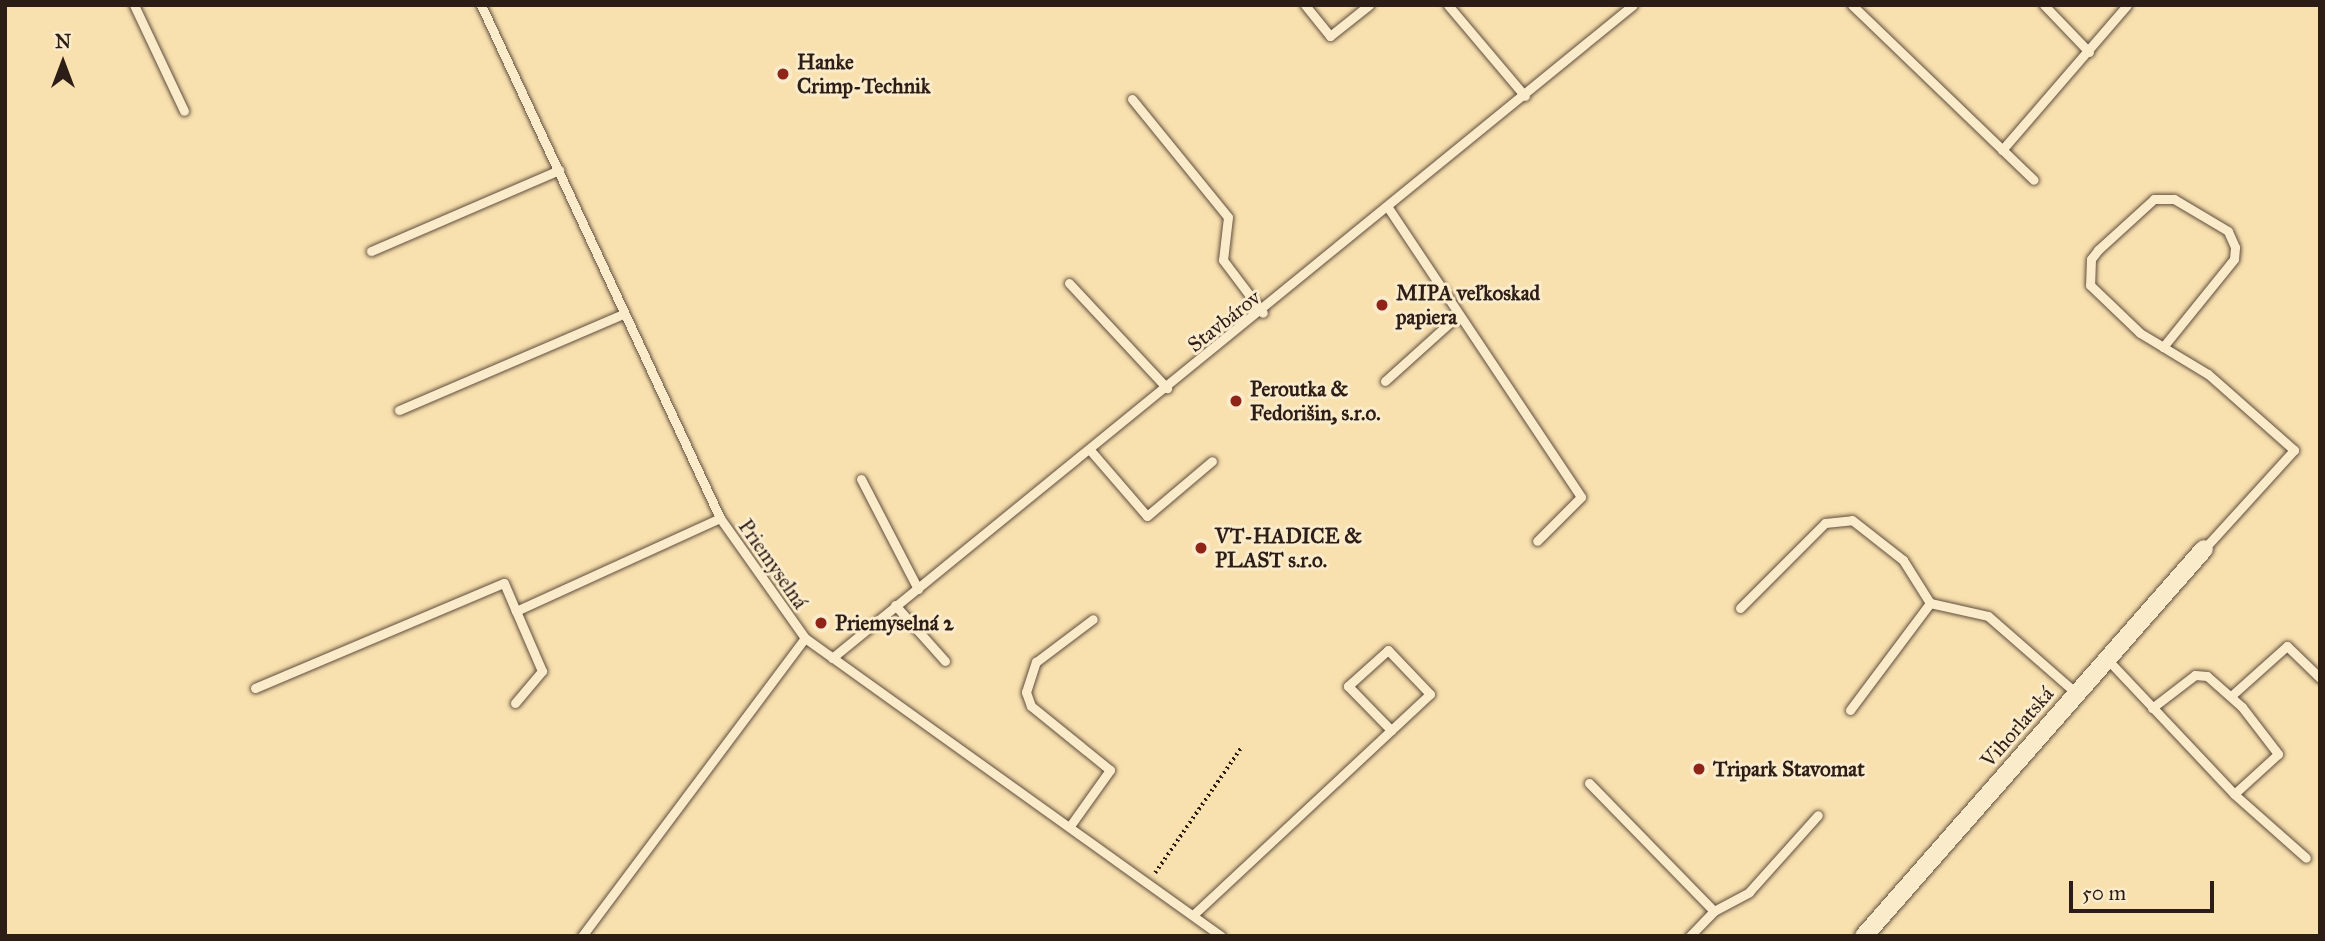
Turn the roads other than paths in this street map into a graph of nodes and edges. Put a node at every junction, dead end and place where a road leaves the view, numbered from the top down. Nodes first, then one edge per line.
1 (134, 5) edge
2 (481, 5) edge
3 (1304, 5) edge
4 (1368, 5) edge
5 (1448, 5) edge
6 (1633, 5) edge
7 (1852, 5) edge
8 (2044, 5) edge
9 (2127, 5) edge
10 (2089, 52) junction
11 (1525, 96) junction
12 (1132, 99) dead end
13 (184, 111) dead end
14 (2002, 150) junction
15 (559, 170) junction
16 (2034, 180) dead end
17 (1389, 209) junction
18 (371, 251) dead end
19 (1069, 283) dead end
20 (1263, 313) junction
21 (623, 314) junction
22 (1456, 317) junction
23 (2163, 347) junction
24 (1385, 381) dead end
25 (1167, 388) junction
26 (399, 410) dead end
27 (1090, 450) junction
28 (1212, 461) dead end
29 (861, 479) dead end
30 (720, 518) junction
31 (1537, 541) dead end
32 (2204, 549) joint
33 (918, 589) junction
34 (1930, 603) junction
35 (895, 605) junction
36 (1740, 608) dead end
37 (516, 611) junction
38 (1093, 619) dead end
39 (805, 638) junction
40 (832, 658) junction
41 (2108, 659) junction
42 (945, 661) dead end
43 (2320, 678) edge
44 (255, 688) dead end
45 (2077, 694) junction
46 (2231, 696) junction
47 (515, 703) dead end
48 (2152, 708) junction
49 (1850, 710) dead end
50 (1391, 730) junction
51 (1589, 783) dead end
52 (2234, 794) junction
53 (1818, 815) dead end
54 (1070, 826) junction
55 (2306, 858) dead end
56 (1714, 911) junction
57 (1193, 915) junction
58 (582, 936) edge
59 (1222, 936) edge
60 (1690, 936) edge
61 (1864, 936) edge

1 - 13 lane
2 - 15 lane, Priemyselná
3 - 4 lane
5 - 11 lane
6 - 11 lane, Stavbárov
7 - 14 lane
8 - 10 lane
9 - 10 lane
10 - 14 lane
11 - 17 lane, Stavbárov
12 - 20 lane
14 - 16 lane
15 - 18 lane
15 - 21 lane, Priemyselná
17 - 20 lane, Stavbárov
17 - 22 lane
19 - 25 lane
20 - 25 lane, Stavbárov
21 - 26 lane
21 - 30 lane, Priemyselná
22 - 24 lane
22 - 31 lane
23 - 23 lane
23 - 32 lane
25 - 27 lane, Stavbárov
27 - 28 lane
27 - 33 lane, Stavbárov
29 - 33 lane
30 - 37 lane
30 - 39 lane, Priemyselná
32 - 41 street, Vihorlatská
33 - 35 lane, Stavbárov
34 - 36 lane
34 - 45 lane
34 - 49 lane
35 - 40 lane, Stavbárov
35 - 42 lane
37 - 44 lane
37 - 47 lane
38 - 54 lane
39 - 40 lane, Priemyselná
39 - 58 lane
40 - 54 lane, Priemyselná
41 - 45 street, Vihorlatská
41 - 48 lane
43 - 46 lane
45 - 61 street, Vihorlatská
46 - 48 lane
46 - 52 lane
48 - 52 lane
50 - 50 lane
50 - 57 lane
51 - 56 lane
52 - 55 lane
53 - 56 lane
54 - 57 lane, Priemyselná
56 - 60 lane
57 - 59 lane, Priemyselná

